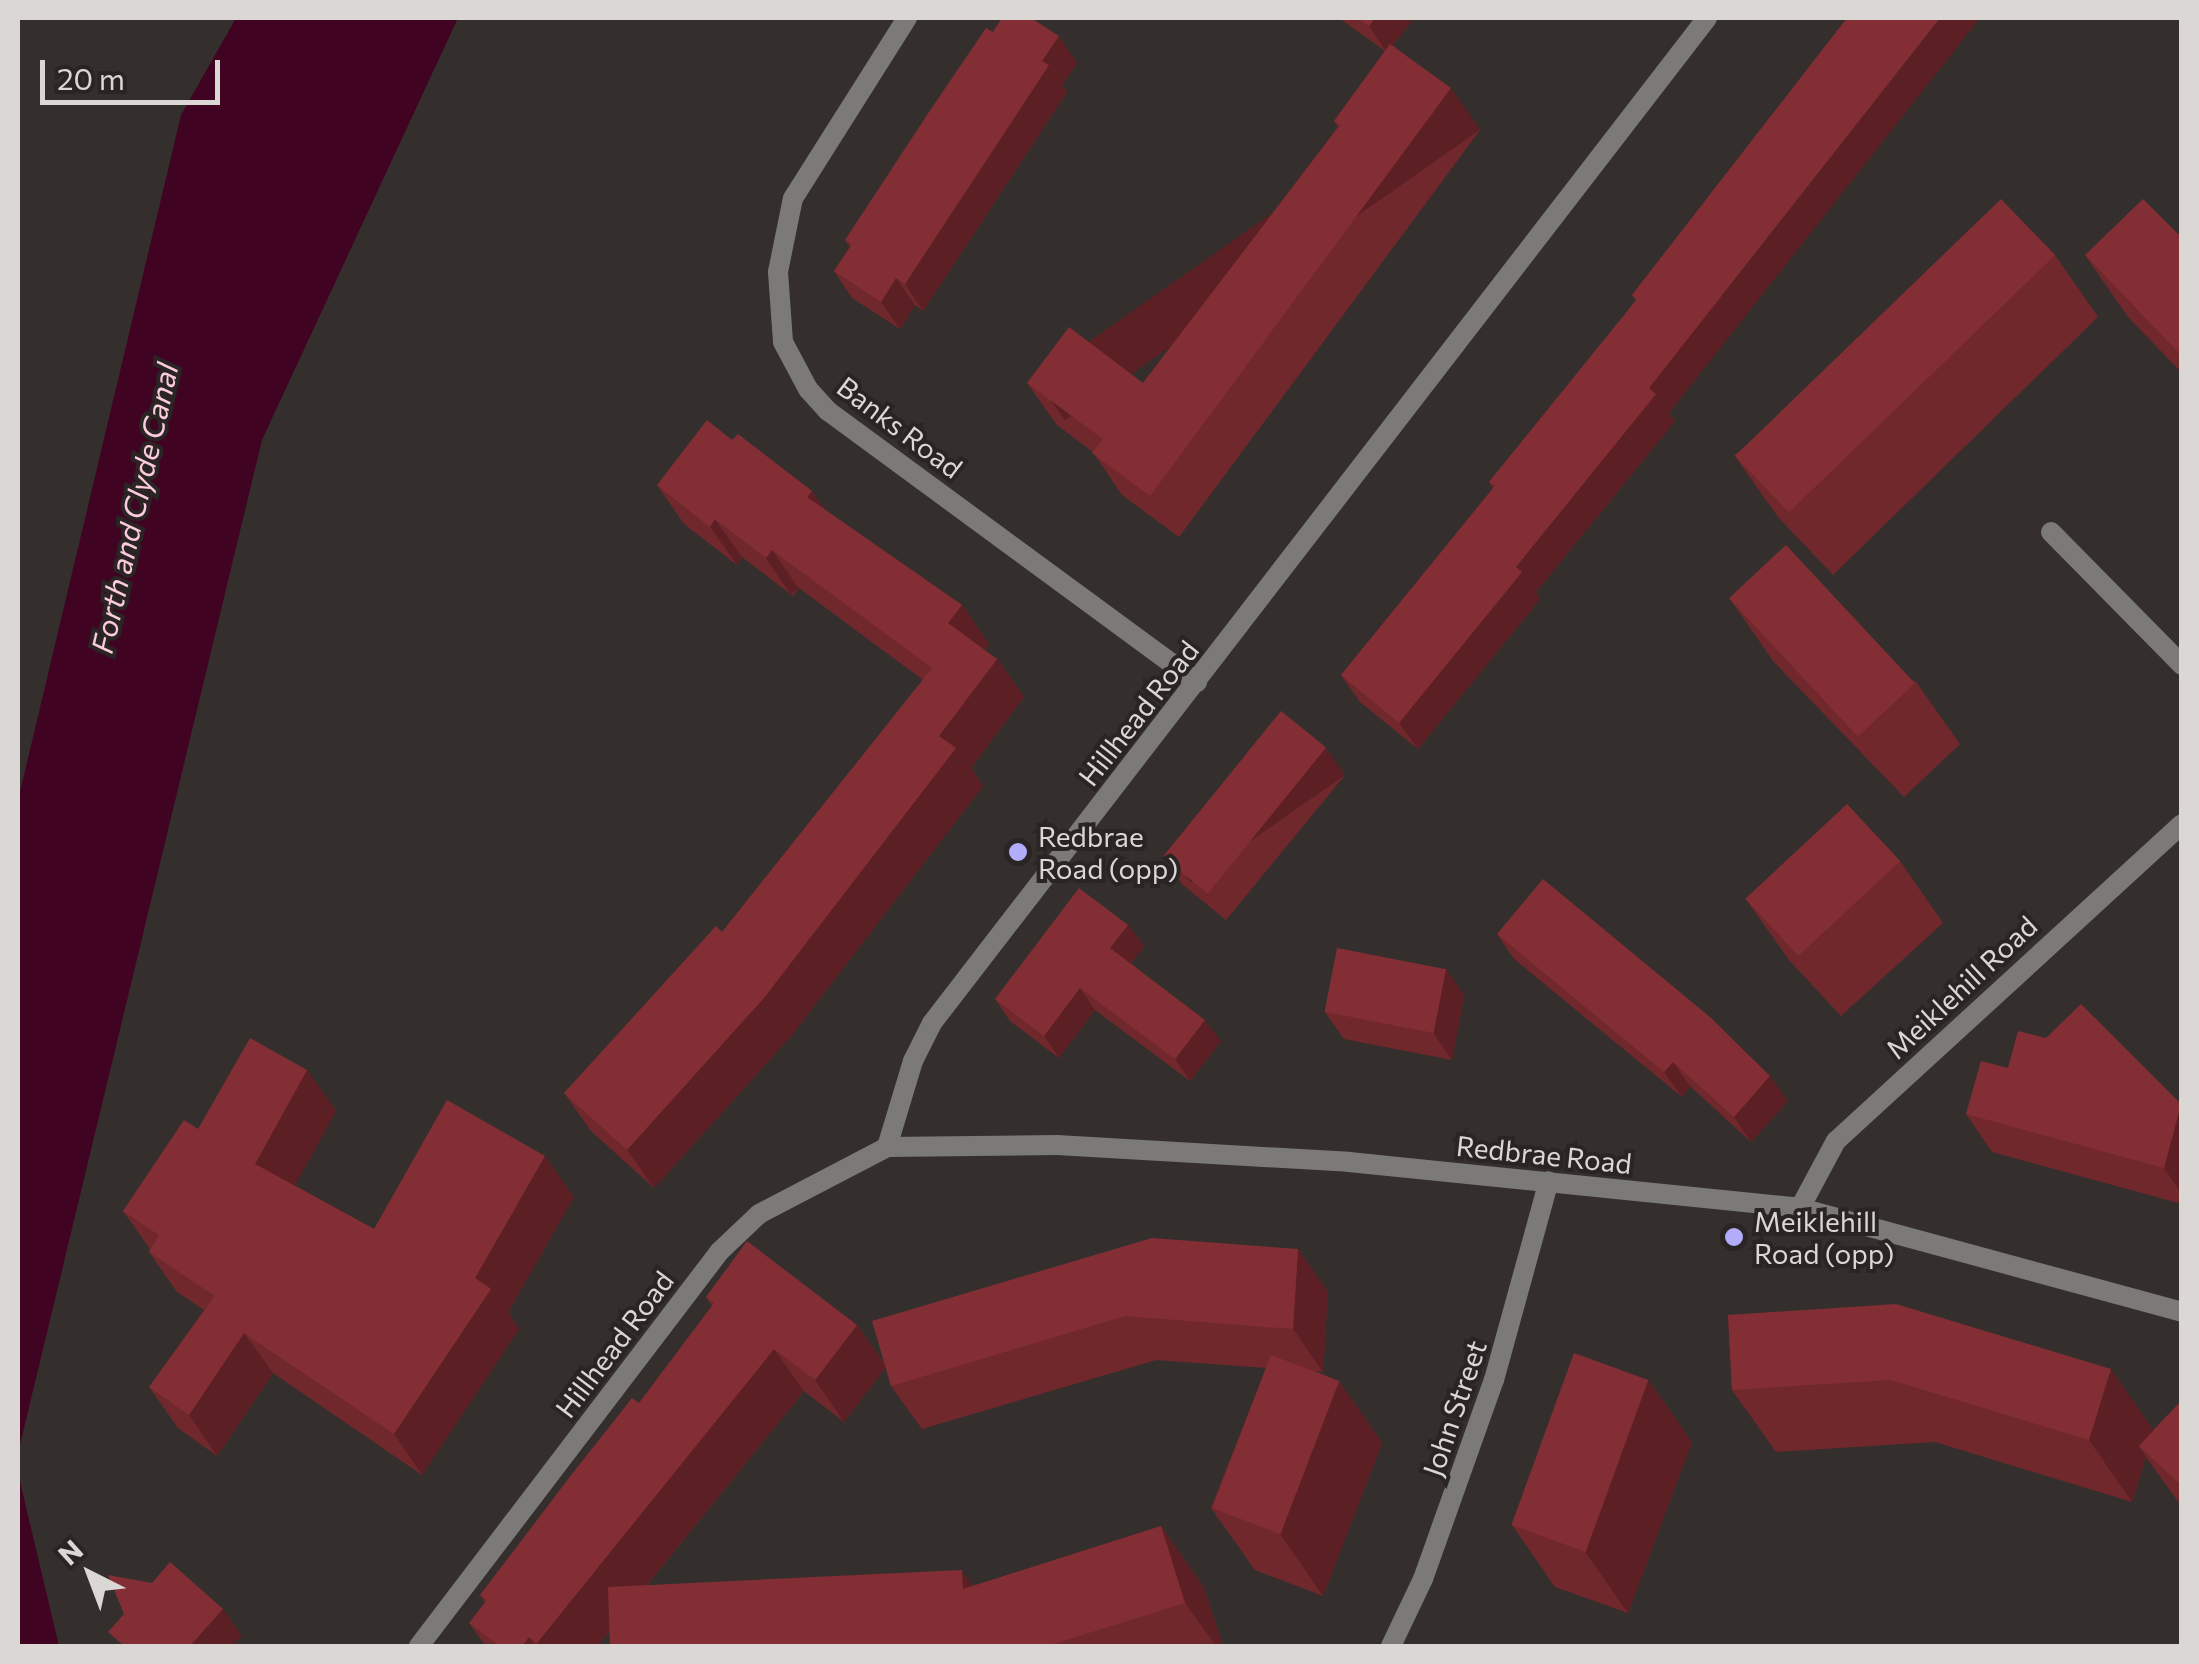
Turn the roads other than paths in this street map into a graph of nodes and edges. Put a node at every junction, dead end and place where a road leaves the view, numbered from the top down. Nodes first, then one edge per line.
1 (907, 18) edge
2 (1708, 18) edge
3 (2051, 532) dead end
4 (2182, 664) edge
5 (1197, 682) junction
6 (2182, 824) edge
7 (887, 1147) junction
8 (1548, 1181) junction
9 (1800, 1208) junction
10 (2182, 1312) edge
11 (419, 1646) edge
12 (1391, 1646) edge

1 - 5 street, Banks Road
2 - 5 street, Hillhead Road
3 - 4 street
5 - 7 street, Hillhead Road
6 - 9 street, Meiklehill Road
7 - 8 street, Redbrae Road
7 - 11 street, Hillhead Road
8 - 9 street, Redbrae Road
8 - 12 street, John Street
9 - 10 street, Redbrae Road

